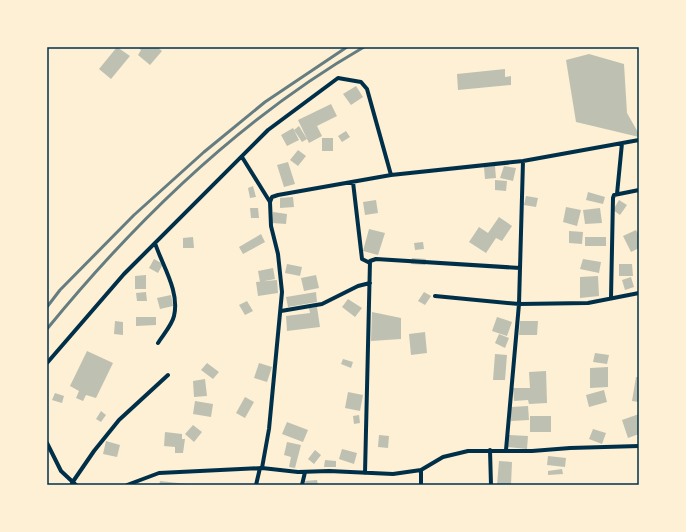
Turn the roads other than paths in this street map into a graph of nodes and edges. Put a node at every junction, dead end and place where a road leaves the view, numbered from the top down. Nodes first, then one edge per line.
1 (639, 140) edge
2 (622, 143) junction
3 (242, 157) junction
4 (523, 161) junction
5 (391, 175) junction
6 (353, 182) junction
7 (639, 190) edge
8 (617, 194) junction
9 (270, 202) junction
10 (155, 243) junction
11 (370, 263) junction
12 (520, 268) junction
13 (370, 283) junction
14 (639, 294) edge
15 (436, 296) dead end
16 (611, 298) junction
17 (519, 304) junction
18 (281, 311) junction
19 (158, 343) dead end
20 (47, 363) edge
21 (168, 375) dead end
22 (47, 443) edge
23 (639, 446) edge
24 (490, 450) junction
25 (506, 450) junction
26 (261, 468) junction
27 (421, 470) junction
28 (305, 472) junction
29 (365, 473) junction
30 (74, 484) edge
31 (127, 485) edge
32 (256, 485) edge
33 (302, 485) edge
34 (421, 485) edge
35 (490, 485) edge

1 - 2 street
2 - 4 street
2 - 8 street
3 - 5 street
3 - 9 street
3 - 10 street
4 - 5 street
4 - 12 street
5 - 6 street
6 - 9 street
6 - 11 street
7 - 8 street
8 - 16 street
9 - 18 street
10 - 19 street
10 - 20 street
11 - 12 street
11 - 13 street
12 - 17 street
13 - 18 street
13 - 29 street
14 - 16 street
15 - 17 street
16 - 17 street
17 - 25 street
18 - 26 street
21 - 30 street
22 - 30 street
23 - 25 street
24 - 25 street
24 - 27 street
24 - 35 street
26 - 28 street
26 - 31 street
26 - 32 street
27 - 29 street
27 - 34 street
28 - 29 street
28 - 33 street

